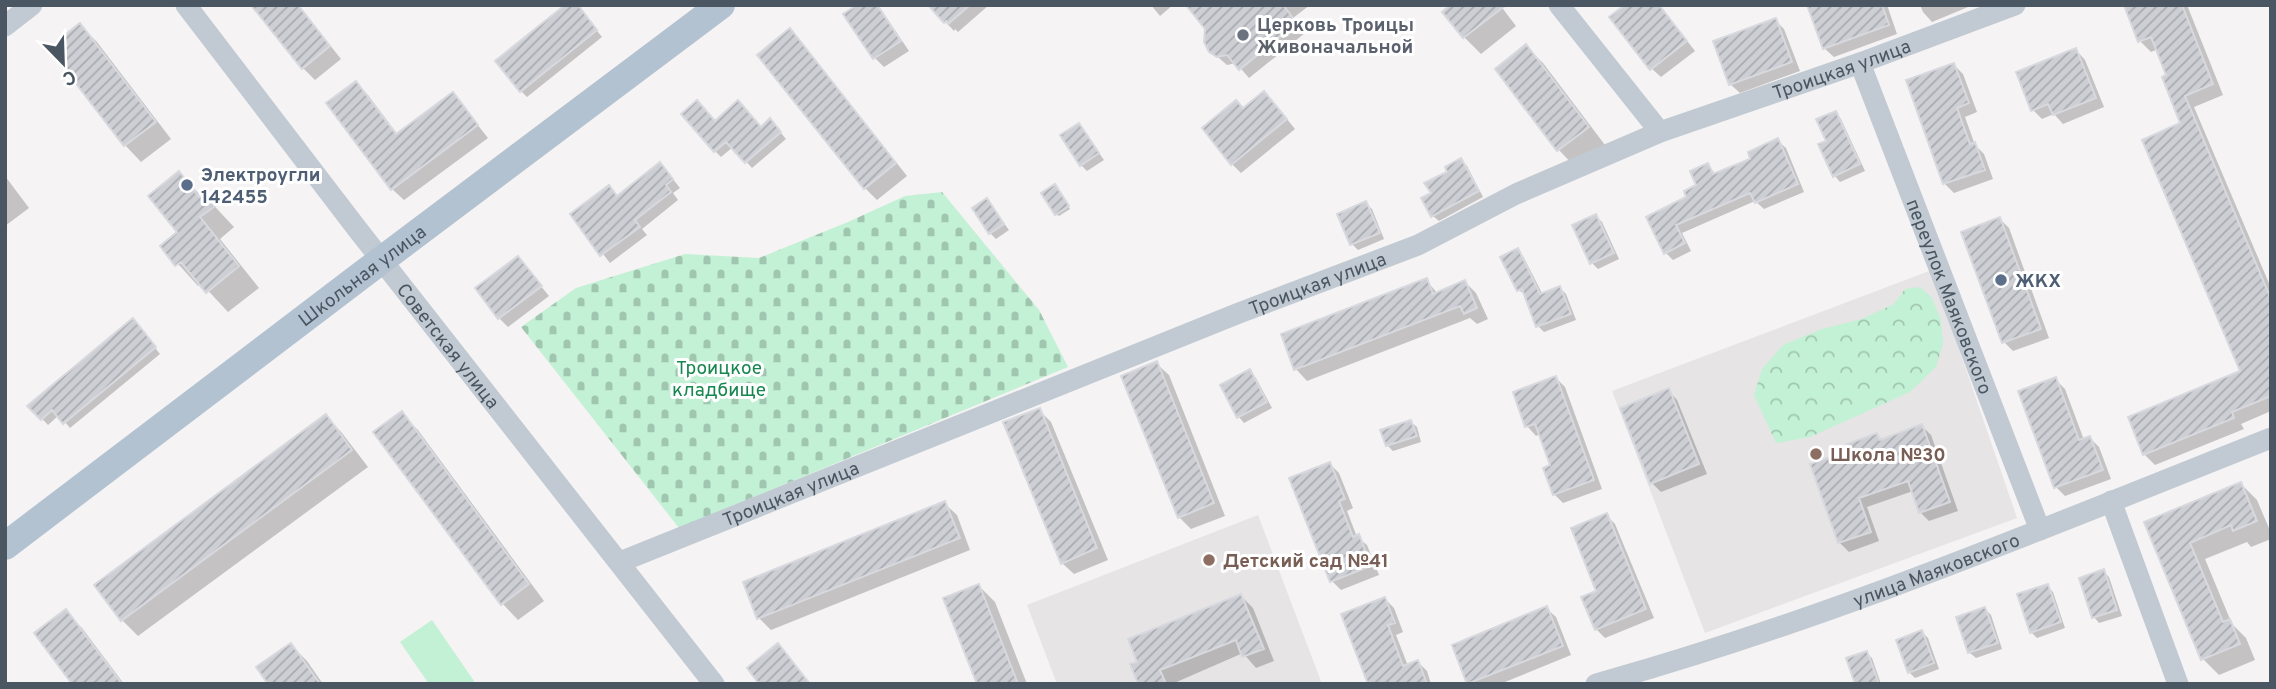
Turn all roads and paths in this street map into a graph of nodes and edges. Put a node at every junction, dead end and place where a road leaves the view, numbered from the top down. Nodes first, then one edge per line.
1 (32, 5) edge
2 (186, 5) edge
3 (721, 5) edge
4 (1559, 5) edge
5 (2015, 5) edge
6 (5, 26) edge
7 (1860, 63) junction
8 (1660, 132) junction
9 (382, 261) junction
10 (2271, 438) edge
11 (2111, 501) junction
12 (2040, 530) junction
13 (5, 547) edge
14 (620, 562) junction
15 (714, 684) edge
16 (1596, 684) edge
17 (2178, 684) edge

1 - 6 street
2 - 9 street, Советская улица
3 - 9 main road, Школьная улица
4 - 8 street
5 - 7 street, Троицкая улица
7 - 8 street, Троицкая улица
7 - 12 street, переулок Маяковского
8 - 14 street, Троицкая улица
9 - 13 main road, Школьная улица
9 - 14 street, Советская улица
10 - 11 street, улица Маяковского
11 - 12 street, улица Маяковского
11 - 17 street
12 - 16 street, улица Маяковского
14 - 15 street, Советская улица

